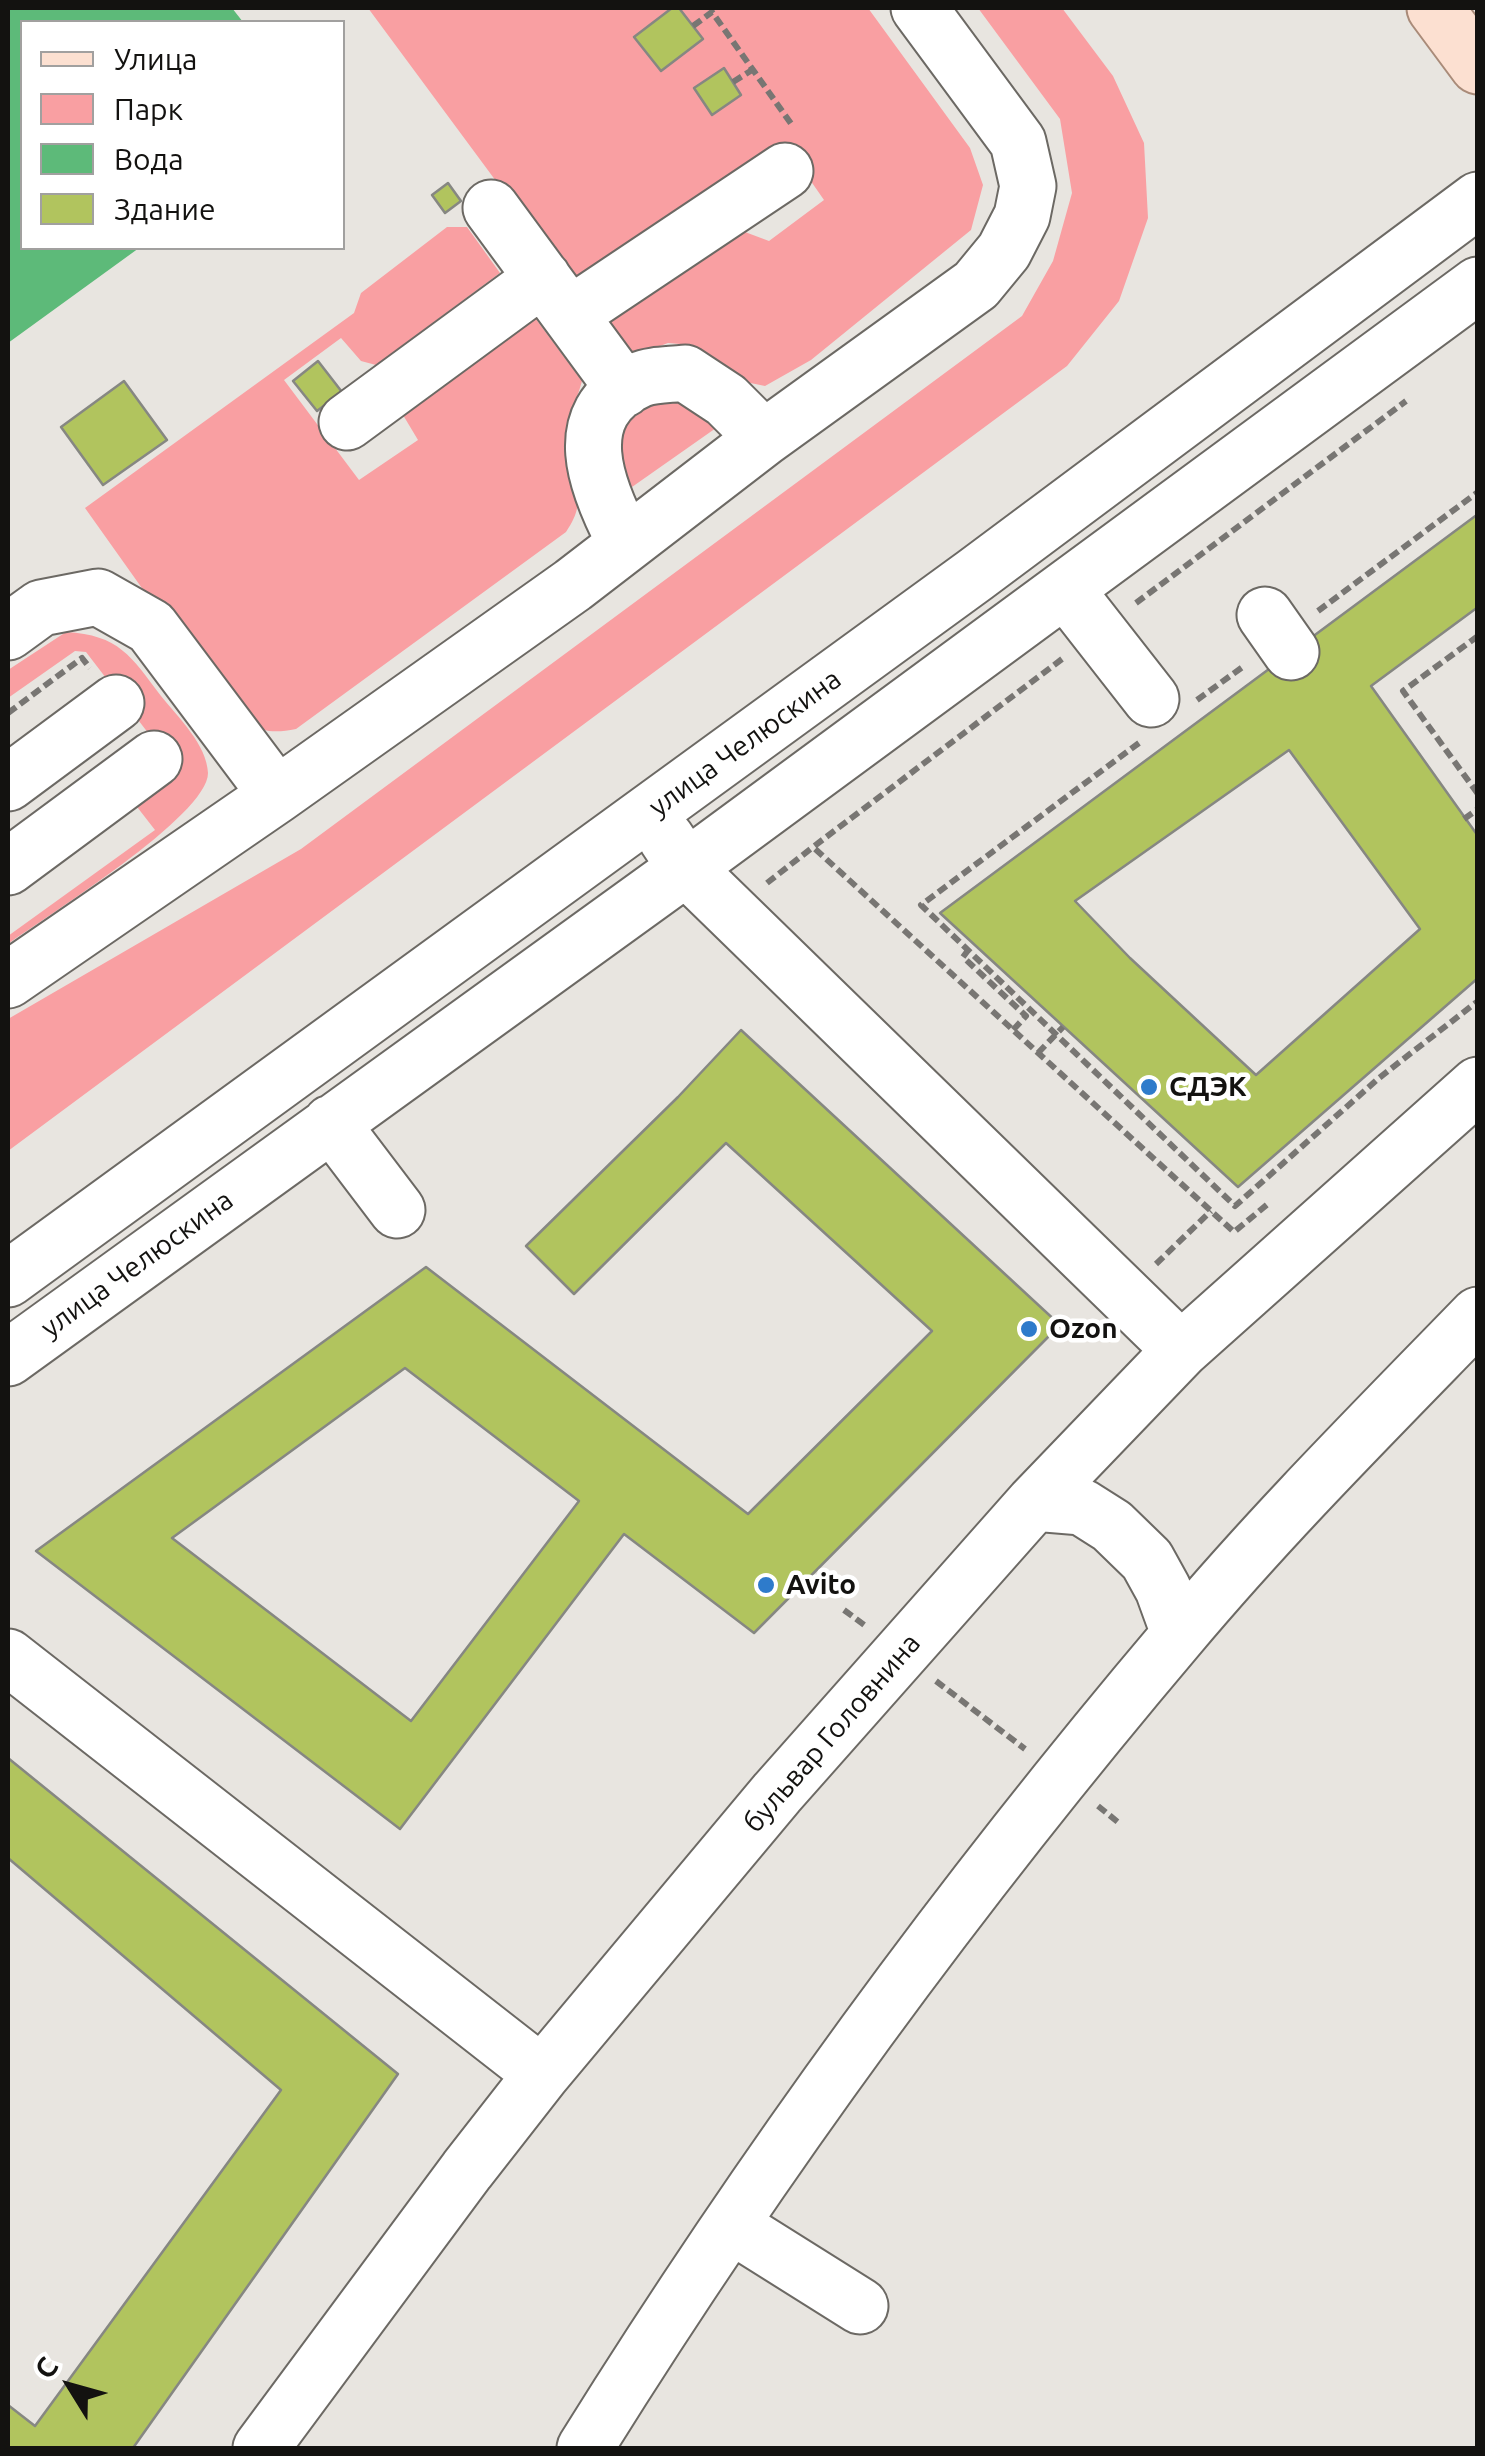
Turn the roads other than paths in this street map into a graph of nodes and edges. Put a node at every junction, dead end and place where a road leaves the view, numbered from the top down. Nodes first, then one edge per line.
1 (919, 8) edge
2 (1435, 8) edge
3 (1478, 66) edge
4 (785, 171) road end
5 (1478, 200) edge
6 (491, 208) dead end
7 (1478, 285) edge
8 (557, 296) junction
9 (624, 389) junction
10 (347, 422) dead end
11 (764, 438) junction
12 (626, 542) junction
13 (1065, 589) junction
14 (8, 632) edge
15 (116, 702) dead end
16 (1159, 717) road end
17 (154, 759) dead end
18 (8, 783) edge
19 (277, 794) junction
20 (650, 812) junction
21 (8, 866) edge
22 (686, 868) junction
23 (8, 980) edge
24 (1478, 1085) edge
25 (331, 1123) junction
26 (397, 1210) dead end
27 (8, 1278) edge
28 (1478, 1315) edge
29 (1181, 1350) junction
30 (8, 1358) edge
31 (1034, 1503) junction
32 (1180, 1633) junction
33 (8, 1658) edge
34 (542, 2074) junction
35 (730, 2225) junction
36 (860, 2306) dead end
37 (261, 2448) edge
38 (585, 2448) edge

1 - 11 street
2 - 3 main road
4 - 8 street
5 - 20 street, улица Челюскина
6 - 8 street
7 - 13 street, улица Челюскина
8 - 9 street
8 - 10 street
9 - 11 street
9 - 12 street
11 - 12 street
12 - 19 street
13 - 16 street
13 - 22 street, улица Челюскина
14 - 19 street
15 - 18 street
17 - 21 street
19 - 23 street
20 - 22 street
20 - 27 street, улица Челюскина
22 - 25 street, улица Челюскина
22 - 29 street
24 - 29 street, бульвар Головнина
25 - 26 street
25 - 30 street, улица Челюскина
28 - 32 street
29 - 31 street, бульвар Головнина
31 - 32 street
31 - 34 street, бульвар Головнина
32 - 35 street
33 - 34 street
34 - 37 street, бульвар Головнина
35 - 36 street
35 - 38 street

